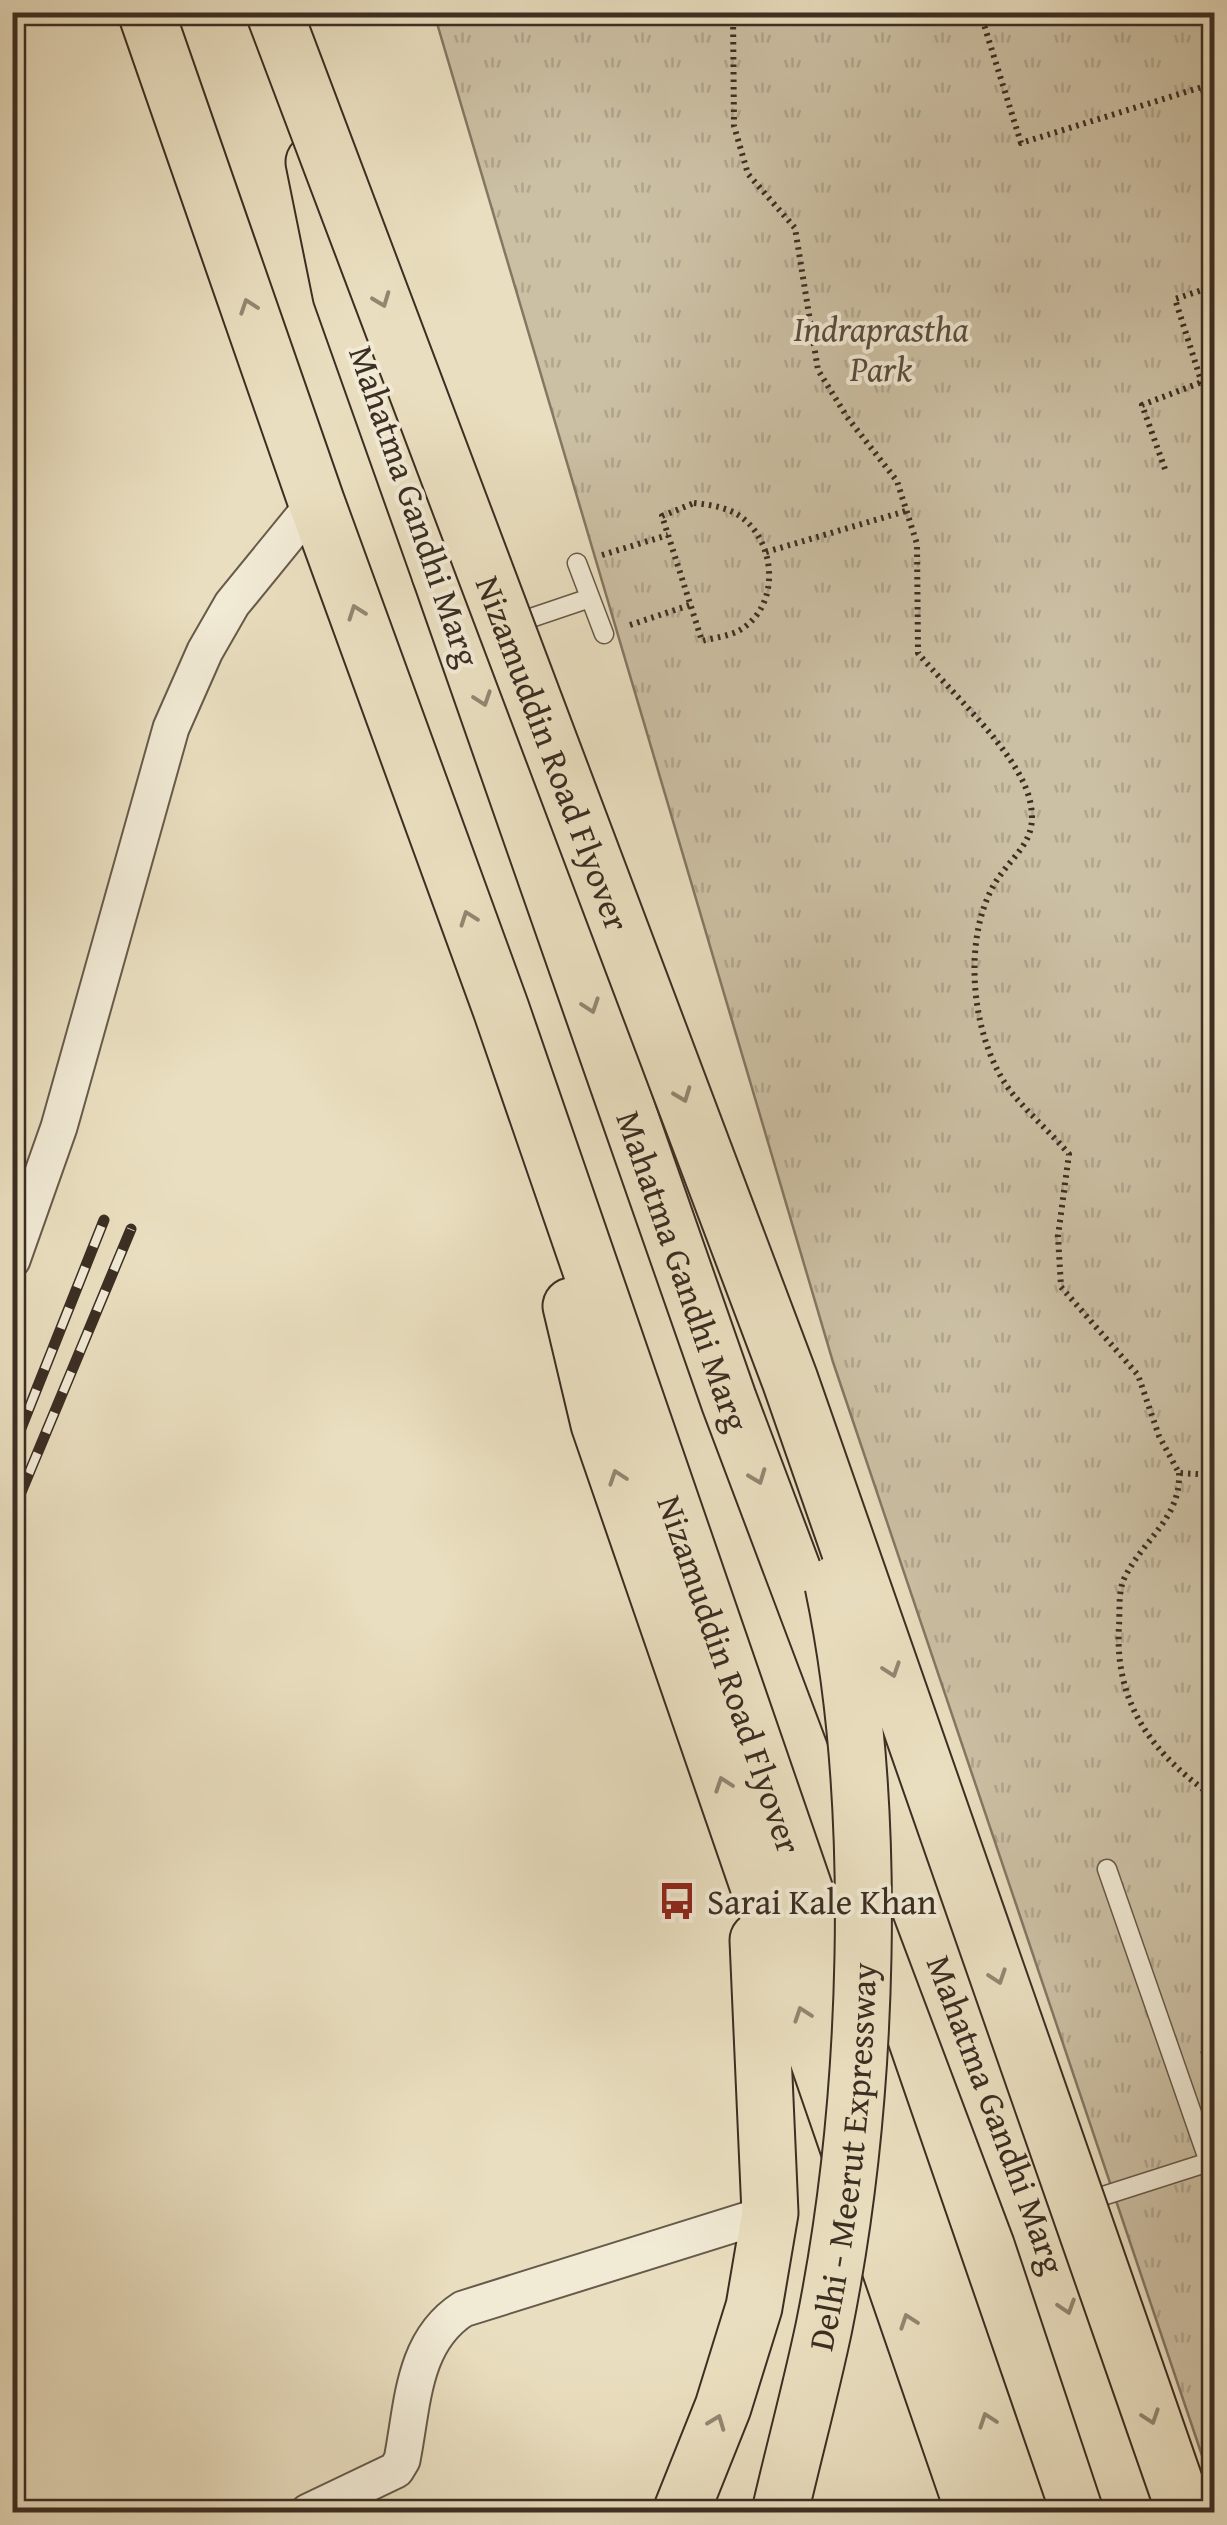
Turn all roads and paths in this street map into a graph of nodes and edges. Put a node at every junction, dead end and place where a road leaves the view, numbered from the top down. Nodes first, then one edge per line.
1 (146, 12) edge
2 (274, 12) edge
3 (282, 12) edge
4 (733, 12) edge
5 (980, 12) edge
6 (1214, 124) edge
7 (1214, 286) edge
8 (1202, 382) junction
9 (1214, 421) edge
10 (1165, 469) dead end
11 (316, 501) junction
12 (906, 510) junction
13 (668, 534) junction
14 (766, 552) junction
15 (577, 564) joint
16 (590, 598) junction
17 (690, 604) junction
18 (604, 634) joint
19 (463, 640) junction
20 (501, 1009) junction
21 (12, 1260) edge
22 (790, 1380) junction
23 (1179, 1473) junction
24 (1214, 1475) edge
25 (1214, 1797) edge
26 (1107, 1869) dead end
27 (755, 1876) junction
28 (1214, 2046) edge
29 (1214, 2080) edge
30 (770, 2214) junction
31 (1036, 2217) junction
32 (308, 2512) edge
33 (681, 2512) edge
34 (780, 2512) edge
35 (974, 2512) edge
36 (1019, 2512) edge
37 (1135, 2512) edge
38 (1185, 2512) edge

11 -> 1 main road
2 -> 22 main road, Nizamuddin Road Flyover, bridge
3 - 19 main road, Mahatma Gandhi Marg
4 - 12 path
5 - 6 path
7 - 8 path
8 - 9 path
8 - 10 path
20 -> 11 main road
11 - 21 street
12 - 14 path
12 - 23 path
13 - 14 path
13 - 15 path
13 - 17 path
14 - 17 path
15 - 16 lane
16 - 18 lane
16 - 19 lane
17 - 18 path
19 -> 31 main road, Mahatma Gandhi Marg
27 -> 20 main road
36 -> 20 main road, Nizamuddin Road Flyover, bridge
22 - 34 main road, Delhi - Meerut Expressway, bridge
22 -> 38 main road, bridge
23 - 24 path
23 - 25 path
26 - 31 lane
27 - 30 main road, Delhi - Meerut Expressway
35 -> 27 main road
28 - 29 path
30 - 32 street
33 -> 30 main road, Delhi - Meerut Expressway
31 -> 37 main road, Mahatma Gandhi Marg

